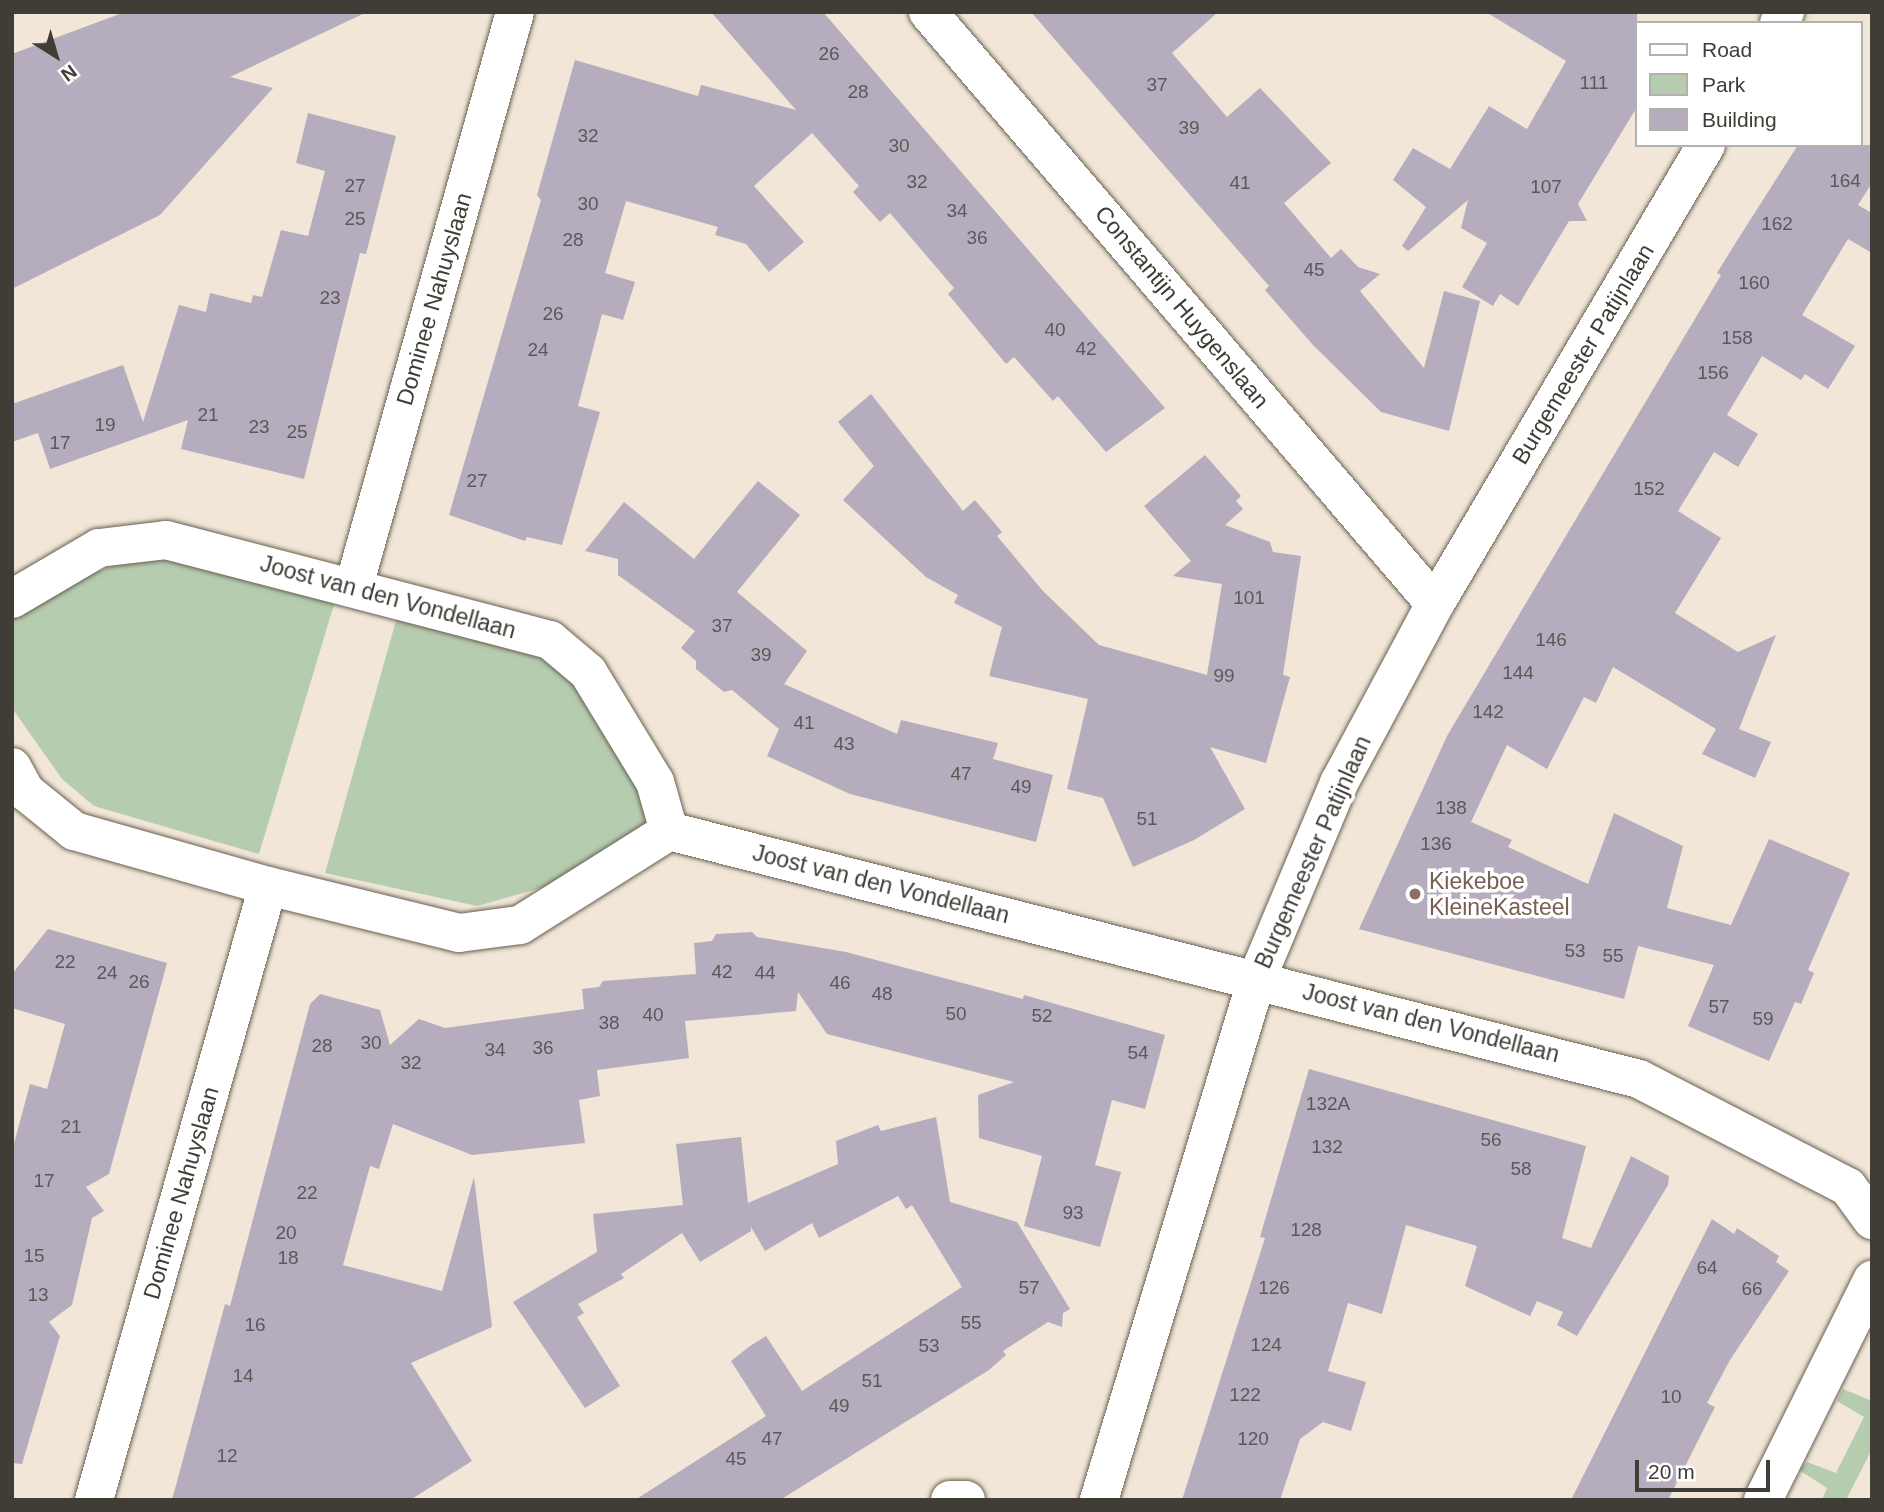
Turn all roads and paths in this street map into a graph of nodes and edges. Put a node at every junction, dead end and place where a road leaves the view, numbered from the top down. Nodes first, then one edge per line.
1 (514, 12) edge
2 (928, 12) edge
3 (1705, 147) edge
4 (354, 586) junction
5 (12, 599) edge
6 (1434, 604) junction
7 (12, 766) edge
8 (669, 831) junction
9 (268, 886) junction
10 (1257, 978) junction
11 (1872, 1220) edge
12 (1872, 1280) edge
13 (94, 1500) edge
14 (950, 1500) edge
15 (965, 1500) edge
16 (1099, 1500) edge
17 (1763, 1500) edge

1 - 4 street, Dominee Nahuyslaan
2 - 6 street, Constantijn Huygenslaan
3 - 6 street, Burgemeester Patijnlaan
4 - 5 street, Joost van den Vondellaan
4 - 8 street, Joost van den Vondellaan
6 - 10 street, Burgemeester Patijnlaan
7 - 9 street
8 - 9 street
8 - 10 street, Joost van den Vondellaan
9 - 13 street, Dominee Nahuyslaan
10 - 11 street, Joost van den Vondellaan
10 - 16 street, Burgemeester Patijnlaan
12 - 17 street
14 - 15 street

